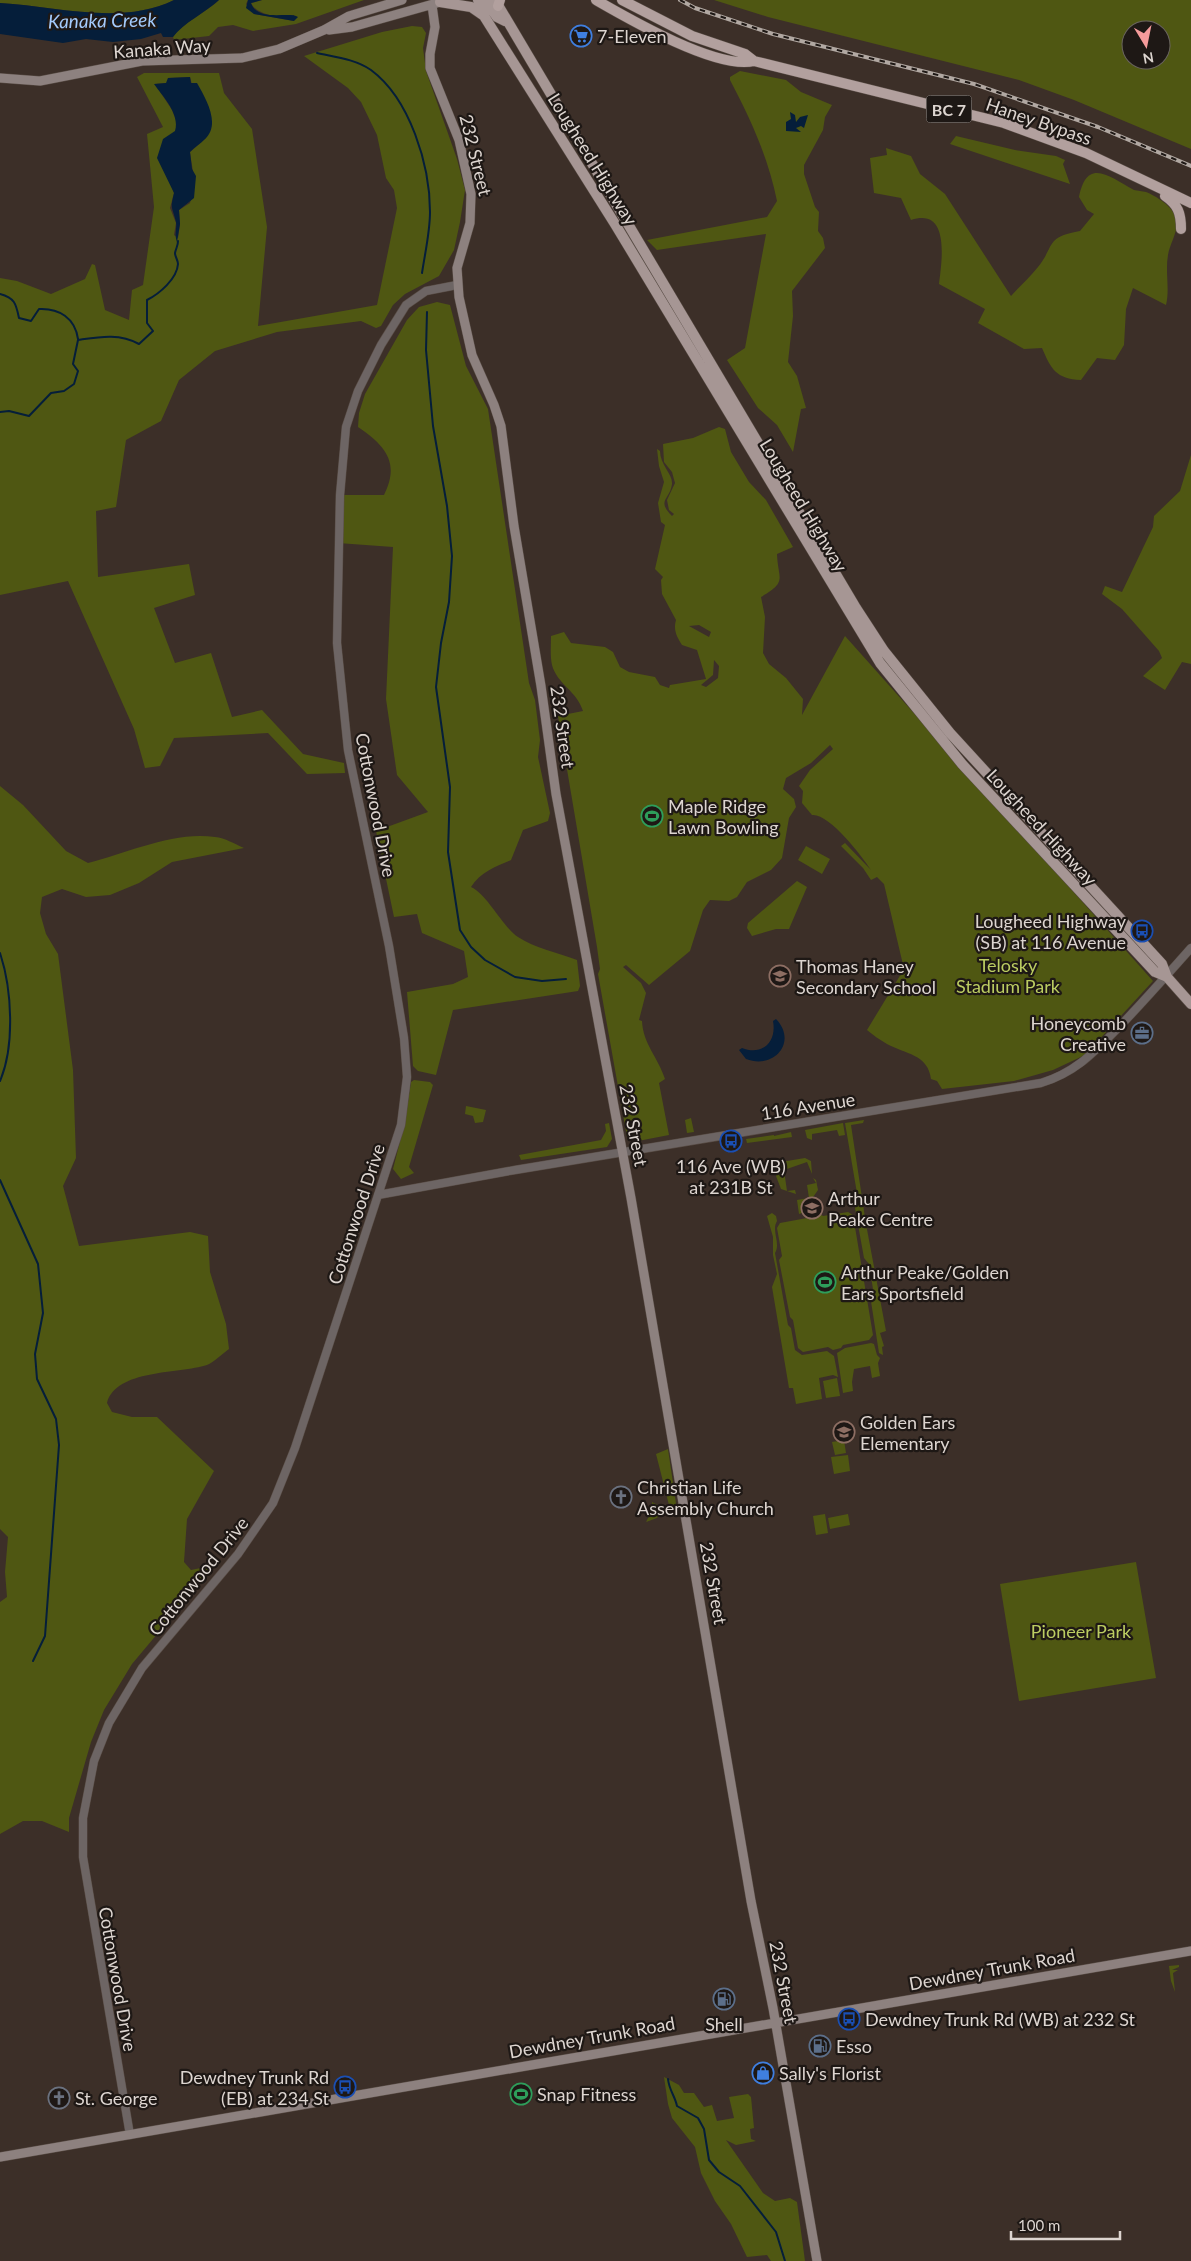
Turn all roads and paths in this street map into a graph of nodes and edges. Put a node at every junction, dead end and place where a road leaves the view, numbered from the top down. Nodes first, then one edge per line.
1 (402, 0) edge
2 (478, 0) edge
3 (485, 0) edge
4 (596, 0) edge
5 (622, 0) edge
6 (438, 2) edge
7 (498, 2) edge
8 (484, 16) junction
9 (508, 23) junction
10 (324, 30) junction
11 (754, 61) junction
12 (0, 78) edge
13 (1136, 178) junction
14 (1191, 202) edge
15 (1191, 221) edge
16 (457, 285) junction
17 (1191, 948) edge
18 (1167, 977) junction
19 (1191, 1004) edge
20 (623, 1152) junction
21 (378, 1195) junction
22 (1191, 1951) edge
23 (775, 2021) junction
24 (130, 2135) junction
25 (0, 2157) edge
26 (817, 2261) edge

1 - 10 main road, Kanaka Way
2 - 8 main road, Lougheed Highway
3 - 9 main road
4 - 11 highway, Haney Bypass / BC 7
5 - 11 highway, Haney Bypass / BC 7
6 - 8 main road
6 - 10 main road, Kanaka Way
6 - 16 main road, 232 Street
7 - 9 main road, Lougheed Highway
8 - 18 main road, Lougheed Highway
9 - 18 main road, Lougheed Highway
10 - 12 main road, Kanaka Way
11 - 13 highway, Haney Bypass / BC 7
13 - 14 highway, Haney Bypass / BC 7
13 - 15 highway
16 - 20 main road, 232 Street
16 - 21 street, Cottonwood Drive
17 - 18 street, 116 Avenue
18 - 19 main road, Lougheed Highway
18 - 20 street, 116 Avenue
20 - 21 street, 116 Avenue
20 - 23 main road, 232 Street
21 - 24 street, Cottonwood Drive
22 - 23 main road, Dewdney Trunk Road
23 - 24 main road, Dewdney Trunk Road
23 - 26 main road, 232 Street
24 - 25 main road, Dewdney Trunk Road

